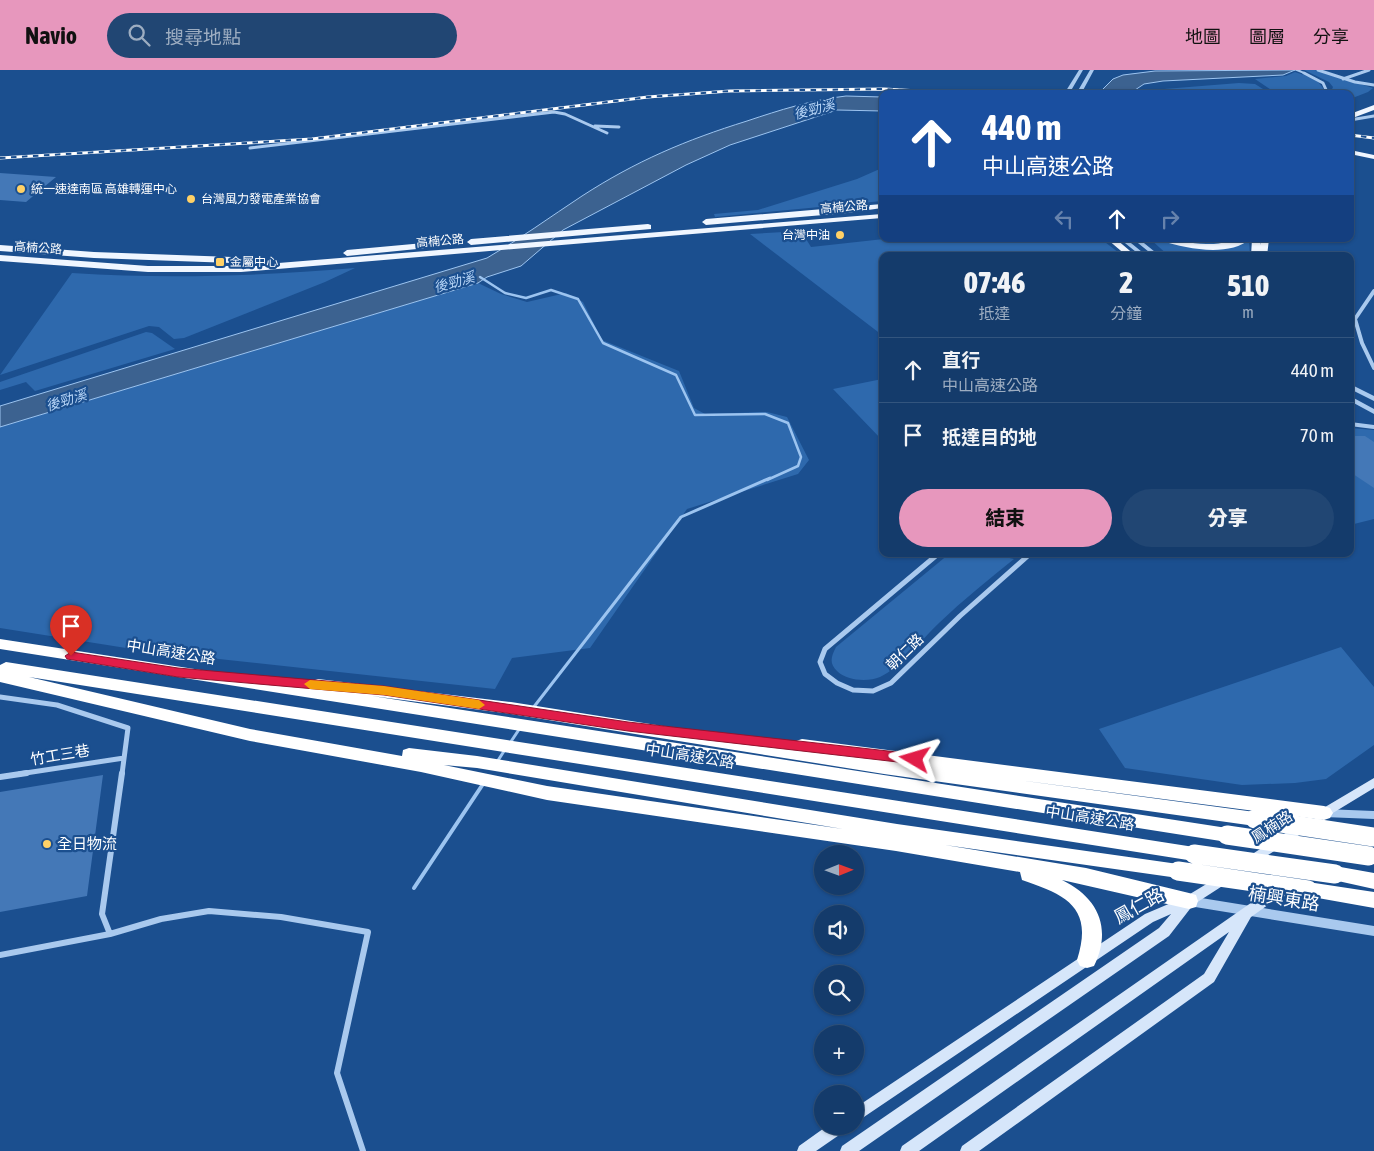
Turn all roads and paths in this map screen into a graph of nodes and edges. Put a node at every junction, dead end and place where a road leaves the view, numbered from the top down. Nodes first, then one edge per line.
1 (1081, 70) edge
2 (1092, 70) edge
3 (1296, 70) edge
4 (1318, 70) edge
5 (1369, 70) edge
6 (1304, 73) joint
7 (1343, 79) junction
8 (1374, 85) edge
9 (1068, 90) edge
10 (1080, 90) edge
11 (1326, 90) edge
12 (1374, 102) edge
13 (1374, 107) edge
14 (1354, 109) edge
15 (1374, 116) edge
16 (1354, 117) edge
17 (1354, 118) edge
18 (593, 126) junction
19 (619, 127) dead end
20 (607, 133) dead end
21 (250, 148) dead end
22 (1354, 154) edge
23 (1370, 156) edge
24 (879, 207) edge
25 (857, 212) junction
26 (879, 212) edge
27 (879, 216) edge
28 (824, 219) junction
29 (796, 221) junction
30 (847, 221) junction
31 (879, 221) edge
32 (569, 240) junction
33 (1115, 242) edge
34 (1127, 242) edge
35 (1140, 242) edge
36 (1177, 242) edge
37 (1238, 242) edge
38 (499, 246) junction
39 (0, 248) edge
40 (1127, 252) edge
41 (1139, 252) edge
42 (1152, 252) edge
43 (0, 253) edge
44 (0, 258) edge
45 (0, 262) edge
46 (1374, 291) edge
47 (1355, 319) joint
48 (1374, 355) edge
49 (1368, 359) junction
50 (1374, 368) edge
51 (1354, 388) edge
52 (1374, 399) edge
53 (1354, 400) edge
54 (1374, 412) edge
55 (1354, 424) edge
56 (1374, 427) edge
57 (934, 557) edge
58 (1026, 557) edge
59 (0, 644) edge
60 (0, 667) edge
61 (0, 676) edge
62 (0, 697) edge
63 (526, 719) junction
64 (628, 726) junction
65 (124, 758) junction
66 (492, 772) junction
67 (0, 777) edge
68 (1374, 782) edge
69 (1324, 813) junction
70 (1374, 815) edge
71 (1374, 825) edge
72 (1374, 837) edge
73 (896, 844) junction
74 (1371, 856) edge
75 (1374, 880) edge
76 (1374, 900) edge
77 (1189, 901) junction
78 (1248, 911) junction
79 (1374, 932) edge
80 (110, 934) junction
81 (0, 955) edge
82 (1087, 960) junction
83 (864, 1110) edge
84 (827, 1135) edge
85 (363, 1151) edge
86 (804, 1151) edge
87 (847, 1151) edge
88 (907, 1151) edge
89 (967, 1151) edge

1 - 9 street
2 - 10 street
3 - 6 street
4 - 7 street
5 - 7 street
6 - 11 street
7 - 8 street
12 - 14 main road
13 - 16 main road
15 - 17 street
18 - 19 street
18 - 20 street
18 - 21 street
22 - 23 main road
24 - 25 main road
25 - 26 main road, 高楠公路
25 - 28 main road
25 - 29 main road, 高楠公路
27 - 30 main road, 高楠公路
28 - 29 main road
28 - 30 main road
29 - 30 main road, 高楠公路
29 - 32 main road, 高楠公路
29 - 32 main road, 高楠公路
30 - 31 main road
32 - 38 main road, 高楠公路
32 - 38 main road, 高楠公路
33 - 40 main road
34 - 41 street
35 - 42 street
36 - 37 main road
38 - 39 main road, 高楠公路
38 - 43 main road, 高楠公路
38 - 44 main road, 高楠公路
38 - 45 main road, 高楠公路
46 - 47 street
47 - 49 street
48 - 49 street
49 - 50 street
51 - 52 street
53 - 54 street
55 - 56 street
57 - 58 street, 朝仁路
59 - 63 highway, 中山高速公路
60 - 75 highway, 中山高速公路, bridge
61 - 66 highway
62 - 65 street
63 - 64 highway
63 - 74 highway, 中山高速公路, bridge
64 - 69 highway
64 - 72 highway, bridge
65 - 67 street, 竹工三巷
65 - 80 street
66 - 73 highway
66 - 76 highway, bridge
68 - 69 main road, 鳳楠路
69 - 70 street
69 - 77 main road, 鳳楠路
71 - 78 main road
73 - 77 highway
73 - 82 highway
77 - 78 street, 楠興東路
77 - 82 main road, 鳳仁路
77 - 87 main road, 鳳仁路
78 - 79 street, 楠興東路
78 - 88 main road
78 - 89 main road
80 - 81 street
80 - 85 street
82 - 83 main road, 鳳仁路
84 - 86 main road

